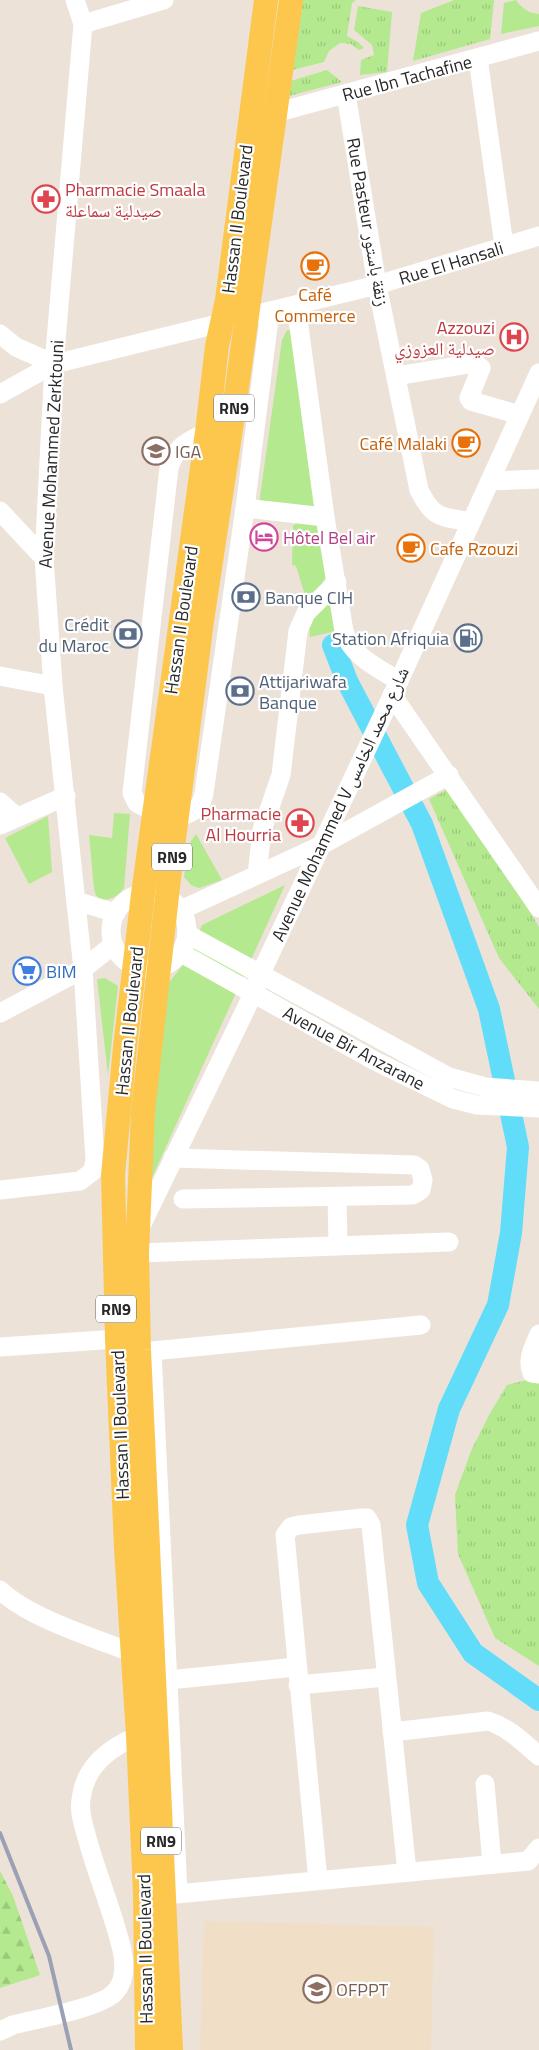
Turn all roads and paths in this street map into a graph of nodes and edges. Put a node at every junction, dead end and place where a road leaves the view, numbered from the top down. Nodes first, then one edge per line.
1 (75, 0) edge
2 (164, 0) edge
3 (266, 0) edge
4 (291, 0) edge
5 (83, 24) junction
6 (539, 41) edge
7 (478, 58) junction
8 (346, 94) junction
9 (275, 114) junction
10 (539, 236) edge
11 (504, 246) junction
12 (377, 285) junction
13 (296, 305) junction
14 (270, 311) junction
15 (247, 317) junction
16 (222, 322) junction
17 (0, 334) edge
18 (54, 364) junction
19 (539, 373) edge
20 (396, 376) junction
21 (0, 394) edge
22 (520, 415) junction
23 (207, 432) junction
24 (539, 479) edge
25 (490, 481) junction
26 (245, 508) junction
27 (0, 511) edge
28 (325, 517) junction
29 (471, 522) junction
30 (44, 558) junction
31 (212, 558) junction
32 (237, 564) junction
33 (337, 582) junction
34 (0, 676) edge
35 (53, 686) junction
36 (393, 693) junction
37 (441, 779) junction
38 (66, 796) junction
39 (0, 802) edge
40 (166, 815) junction
41 (8, 821) edge
42 (320, 846) junction
43 (257, 875) junction
44 (143, 894) junction
45 (76, 901) junction
46 (174, 904) junction
47 (539, 908) edge
48 (116, 913) junction
49 (187, 934) junction
50 (113, 945) junction
51 (181, 953) junction
52 (135, 967) junction
53 (160, 968) junction
54 (83, 969) junction
55 (261, 973) junction
56 (253, 994) junction
57 (0, 1013) edge
58 (536, 1099) edge
59 (173, 1158) junction
60 (0, 1190) edge
61 (337, 1197) junction
62 (183, 1199) dead end
63 (449, 1242) dead end
64 (137, 1243) junction
65 (338, 1245) junction
66 (422, 1325) dead end
67 (539, 1334) edge
68 (117, 1339) junction
69 (0, 1347) edge
70 (146, 1350) junction
71 (539, 1374) edge
72 (0, 1590) edge
73 (133, 1653) junction
74 (297, 1676) junction
75 (386, 1677) junction
76 (169, 1680) junction
77 (392, 1732) junction
78 (138, 1736) junction
79 (539, 1756) edge
80 (485, 1784) dead end
81 (535, 1860) edge
82 (492, 1864) junction
83 (407, 1872) junction
84 (318, 1880) junction
85 (171, 1894) junction
86 (6, 2028) edge
87 (147, 2050) edge
88 (171, 2050) edge

1 - 5 street, Avenue Mohammed Zerktouni
2 - 5 street
3 - 16 main road, Hassan II Boulevard / RN9
4 - 9 main road, Hassan II Boulevard / RN9
5 - 18 street, Avenue Mohammed Zerktouni
6 - 7 street, Rue Ibn Tachafine
7 - 8 street, Rue Ibn Tachafine
7 - 11 street
8 - 9 street, Rue Ibn Tachafine
8 - 12 street, Rue Pasteur زنقة باستور
9 - 15 main road, Hassan II Boulevard / RN9
10 - 11 street, Rue El Hansali
11 - 12 street, Rue El Hansali
12 - 13 street, Rue El Hansali
12 - 20 street, Rue Pasteur زنقة باستور
13 - 14 street, Rue El Hansali
13 - 28 street
14 - 15 street, Rue El Hansali
14 - 26 street
15 - 16 street, Rue El Hansali
15 - 31 main road, Hassan II Boulevard / RN9
16 - 18 street, Rue El Hansali
16 - 23 main road, Hassan II Boulevard / RN9
17 - 18 street
18 - 21 street, Rue El Hansali
18 - 30 street, Avenue Mohammed Zerktouni
19 - 22 street, Avenue Mohammed V شارع محمد الخامس
20 - 22 street
20 - 29 street, Rue Pasteur زنقة باستور
22 - 25 street, Avenue Mohammed V شارع محمد الخامس
23 - 40 main road, Hassan II Boulevard / RN9
23 - 40 street
24 - 25 street
25 - 29 street, Avenue Mohammed V شارع محمد الخامس
26 - 28 street
26 - 32 street
27 - 30 street
28 - 33 street
29 - 36 street, Avenue Mohammed V شارع محمد الخامس
30 - 35 street, Avenue Mohammed Zerktouni
31 - 32 street
31 - 40 main road, Hassan II Boulevard / RN9
32 - 40 street
33 - 36 street
33 - 43 street
34 - 35 street
35 - 38 street, Avenue Mohammed Zerktouni
36 - 37 street
36 - 42 street, Avenue Mohammed V شارع محمد الخامس
37 - 42 street
37 - 47 street
38 - 41 street
38 - 45 street, Avenue Mohammed Zerktouni
39 - 41 street
40 - 44 main road, Hassan II Boulevard / RN9
40 - 46 main road, Hassan II Boulevard / RN9
42 - 43 street
42 - 55 street, Avenue Mohammed V شارع محمد الخامس
43 - 46 street
44 - 46 street, RN9
44 - 48 street, RN9
44 - 52 main road, Hassan II Boulevard / RN9
45 - 48 street
45 - 54 street, Avenue Mohammed Zerktouni
46 - 49 street, RN9
46 - 53 main road, Hassan II Boulevard / RN9
48 - 50 street
49 - 51 street
49 - 55 street, Avenue Bir Anzarane
50 - 52 street
50 - 54 street
51 - 53 street
51 - 56 street, Avenue Bir Anzarane
52 - 53 street
52 - 68 main road, Hassan II Boulevard / RN9
53 - 64 main road, Hassan II Boulevard / RN9
54 - 57 street
54 - 60 street, Avenue Mohammed Zerktouni
55 - 56 street, Avenue Mohammed V شارع محمد الخامس
55 - 58 street, Avenue Bir Anzarane
56 - 58 street, Avenue Bir Anzarane
56 - 59 street, Avenue Mohammed V شارع محمد الخامس
59 - 61 street
59 - 64 street, Avenue Mohammed V شارع محمد الخامس
61 - 62 street
61 - 65 street
63 - 65 street
64 - 65 street
64 - 70 main road, Hassan II Boulevard / RN9
66 - 70 street
67 - 71 street
68 - 69 street
68 - 73 main road, Hassan II Boulevard / RN9
70 - 76 street
70 - 85 main road, Hassan II Boulevard / RN9
72 - 73 street
73 - 78 main road, Hassan II Boulevard / RN9
74 - 75 street
74 - 75 street
74 - 76 street
74 - 84 street
75 - 77 street
76 - 85 street
77 - 79 street
77 - 83 street
78 - 86 street
78 - 87 main road, Hassan II Boulevard / RN9
80 - 82 street
81 - 82 street
82 - 83 street
83 - 84 street
84 - 85 street
85 - 88 main road, Hassan II Boulevard / RN9

